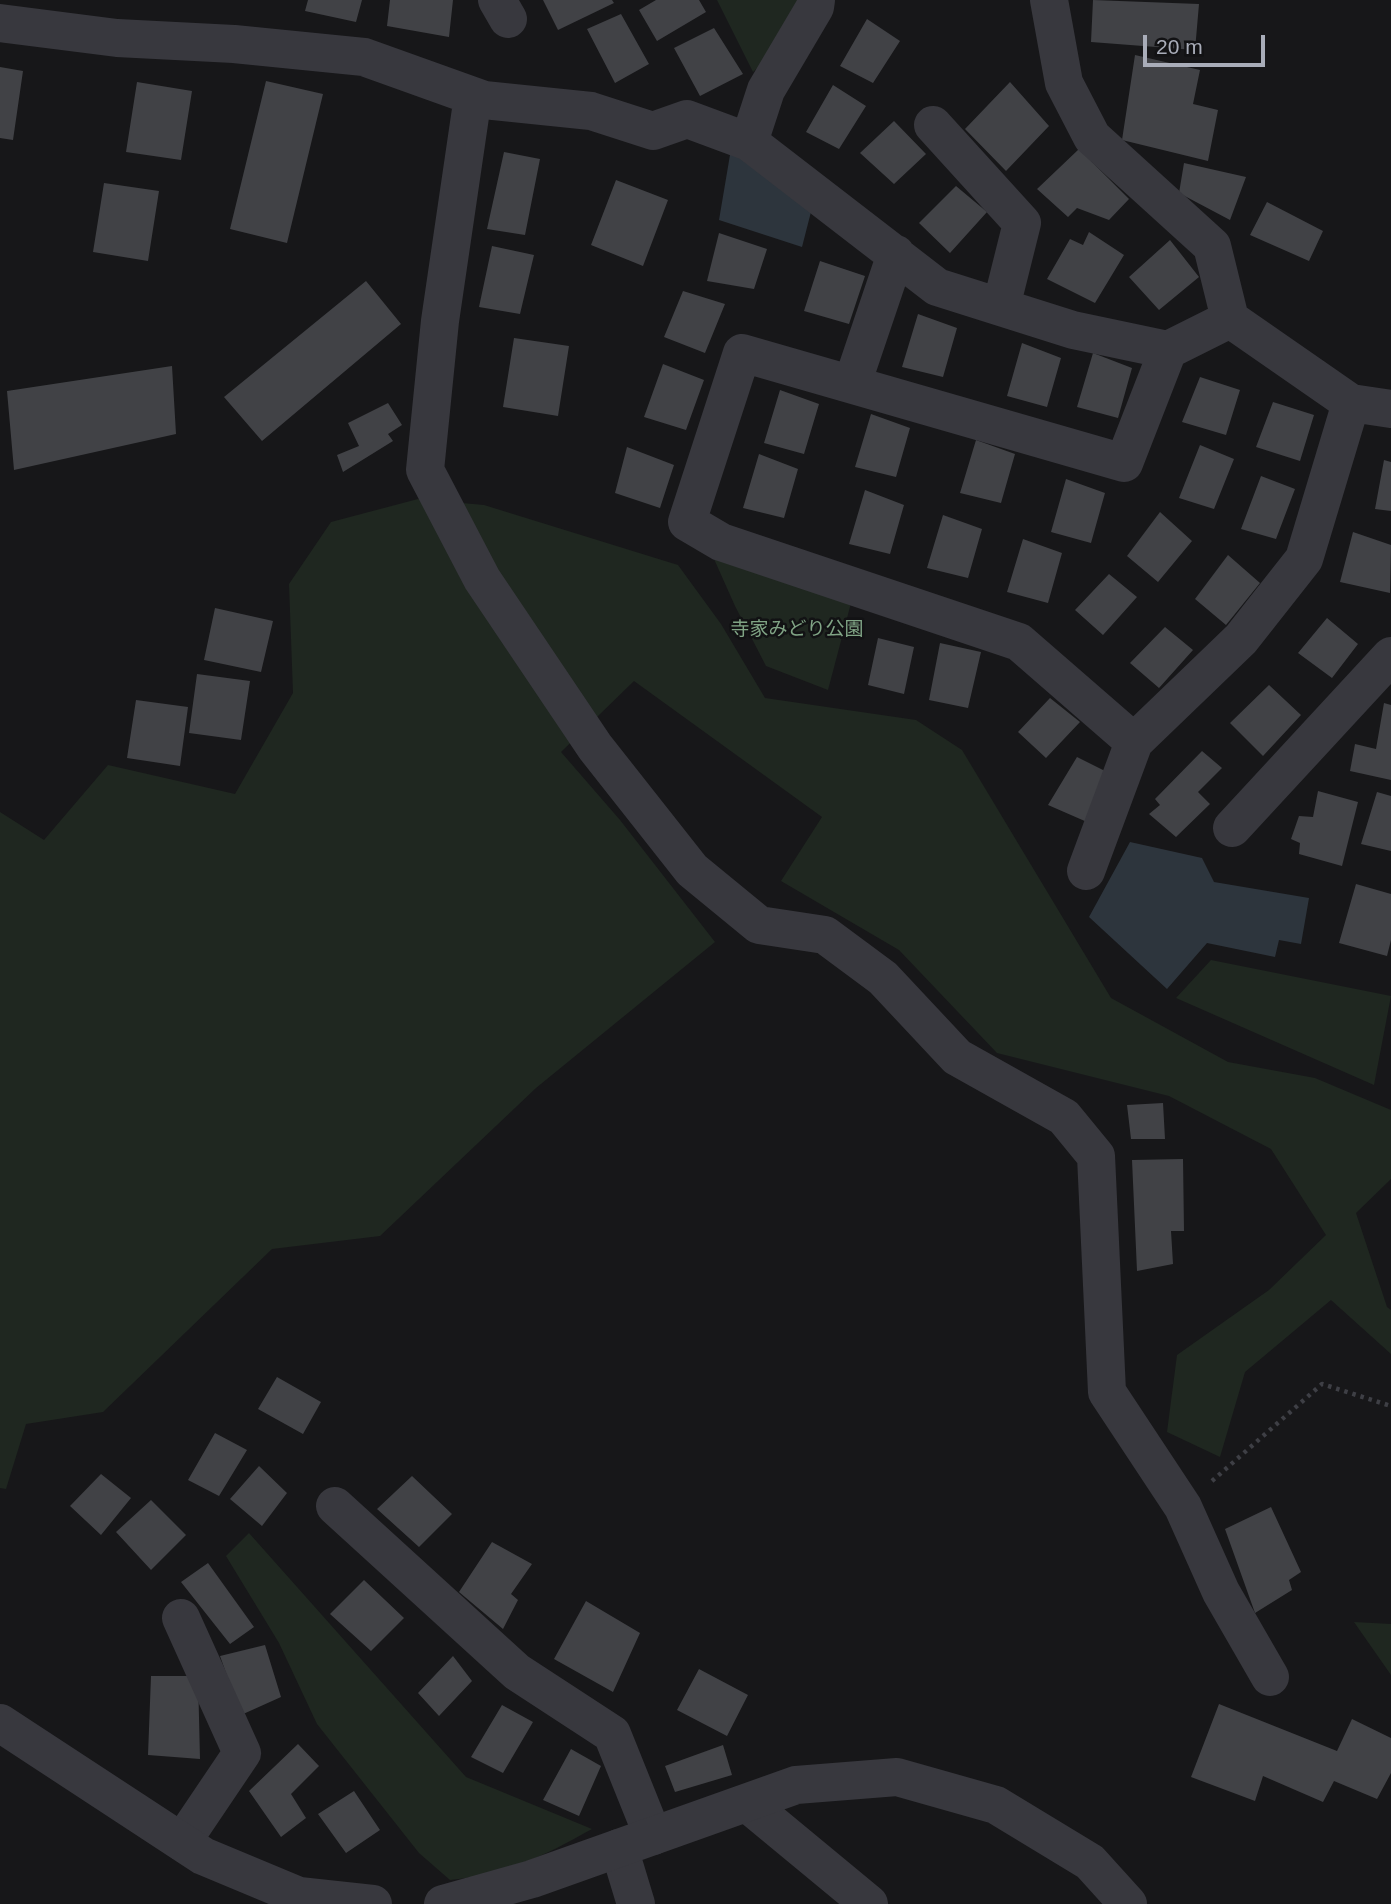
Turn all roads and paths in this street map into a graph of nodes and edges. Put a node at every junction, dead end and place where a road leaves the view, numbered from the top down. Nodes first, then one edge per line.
1 (816, 0) edge
2 (1049, 0) edge
3 (0, 23) edge
4 (473, 96) junction
5 (933, 125) dead end
6 (749, 142) junction
7 (896, 254) junction
8 (1001, 307) junction
9 (1230, 319) junction
10 (1168, 350) junction
11 (852, 384) junction
12 (1351, 402) junction
13 (1391, 409) edge
14 (1391, 656) edge
15 (1134, 742) junction
16 (1232, 828) dead end
17 (1086, 871) dead end
18 (1391, 1406) edge
19 (335, 1506) dead end
20 (1183, 1507) junction
21 (181, 1618) dead end
22 (1270, 1677) dead end
23 (0, 1723) edge
24 (747, 1803) junction
25 (182, 1842) junction
26 (636, 1842) junction
27 (373, 1904) edge
28 (443, 1904) edge
29 (636, 1904) edge
30 (869, 1904) edge
31 (1128, 1904) edge

1 - 6 street
2 - 9 street
3 - 4 street
4 - 6 street
4 - 20 street
5 - 8 street
6 - 7 street
7 - 8 street
7 - 11 street
8 - 10 street
9 - 10 street
9 - 12 street
10 - 11 street
11 - 15 street
12 - 13 street
12 - 15 street
14 - 16 street
15 - 17 street
18 - 20 path
19 - 26 street
20 - 22 street
21 - 25 street
23 - 25 street
24 - 26 street
24 - 30 street
24 - 31 street
25 - 27 street
26 - 28 street
26 - 29 street

